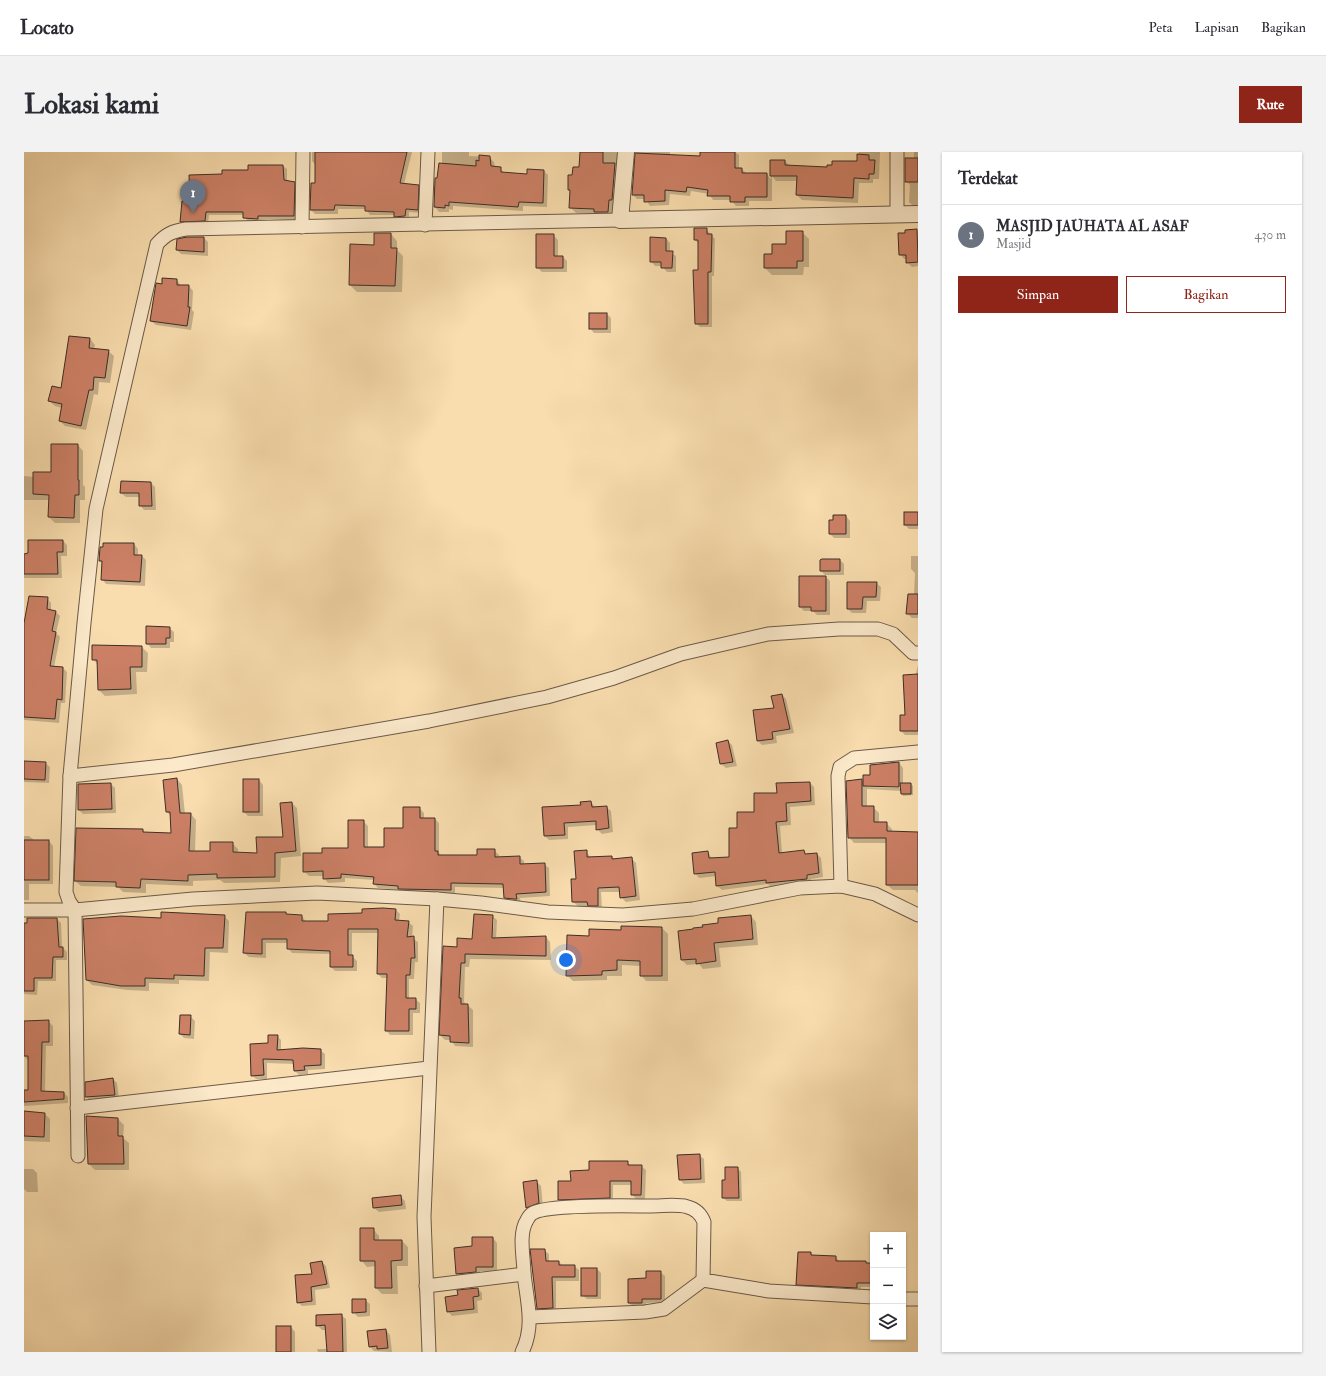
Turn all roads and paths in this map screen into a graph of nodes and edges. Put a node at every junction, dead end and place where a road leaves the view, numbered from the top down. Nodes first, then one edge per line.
1 (303, 152) edge
2 (428, 152) edge
3 (626, 152) edge
4 (898, 152) edge
5 (897, 214) junction
6 (918, 214) edge
7 (620, 220) junction
8 (425, 225) junction
9 (302, 227) junction
10 (918, 653) edge
11 (918, 752) edge
12 (70, 776) junction
13 (840, 886) junction
14 (437, 900) junction
15 (24, 910) edge
16 (75, 910) junction
17 (918, 915) edge
18 (429, 1068) junction
19 (77, 1108) junction
20 (78, 1156) dead end
21 (524, 1274) junction
22 (703, 1280) junction
23 (426, 1286) junction
24 (870, 1297) edge
25 (906, 1299) edge
26 (918, 1300) edge
27 (530, 1317) junction
28 (429, 1352) edge
29 (522, 1352) edge

1 - 9 street
2 - 8 street
3 - 7 street
4 - 5 street
5 - 6 street
5 - 7 street
7 - 8 street
8 - 9 street
9 - 12 street
10 - 12 street
11 - 13 street
12 - 16 street
13 - 14 street
13 - 17 street
14 - 16 street
14 - 18 street
15 - 16 street
16 - 19 street
18 - 19 street
18 - 23 street
19 - 20 street
21 - 22 street
21 - 23 street
21 - 27 street
22 - 24 street
22 - 27 street
23 - 28 street
25 - 26 street
27 - 29 street

